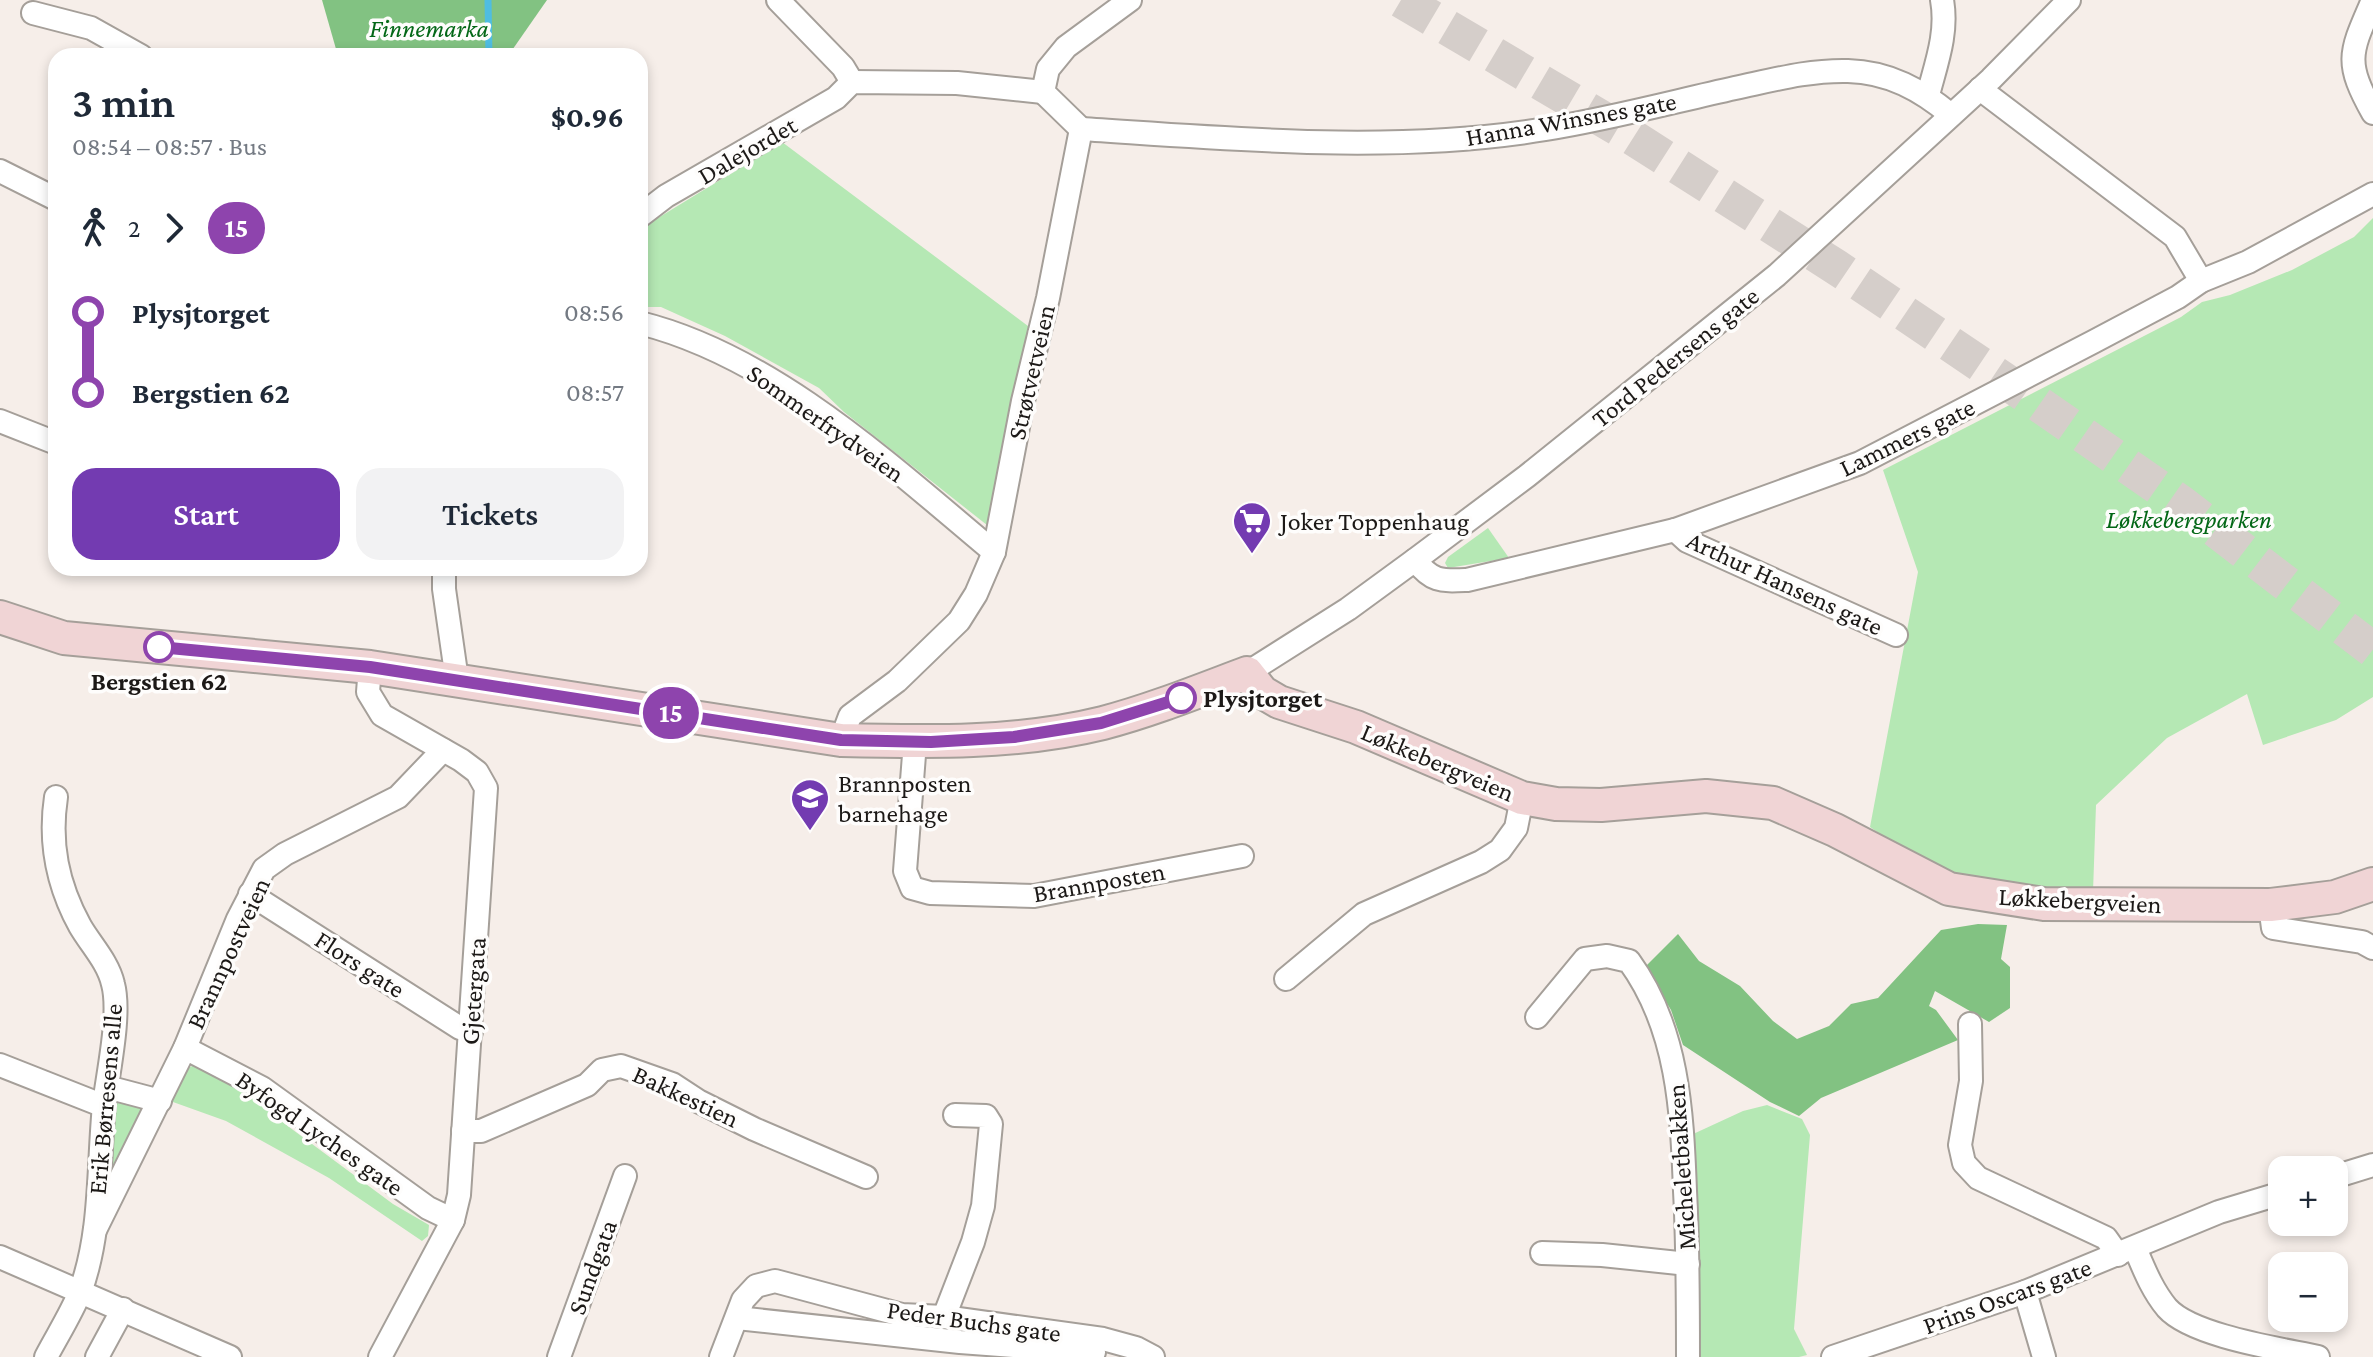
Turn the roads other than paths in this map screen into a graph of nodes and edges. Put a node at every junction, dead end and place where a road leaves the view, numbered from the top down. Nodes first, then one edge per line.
1 (778, 0) edge
2 (1130, 0) edge
3 (1942, 0) edge
4 (2069, 0) edge
5 (2373, 0) edge
6 (33, 13) dead end
7 (127, 48) edge
8 (852, 82) junction
9 (1980, 89) junction
10 (1043, 92) junction
11 (1928, 95) junction
12 (2373, 113) edge
13 (1951, 115) junction
14 (1081, 129) junction
15 (0, 171) edge
16 (2373, 194) edge
17 (48, 195) edge
18 (648, 210) edge
19 (2201, 281) junction
20 (648, 325) edge
21 (0, 421) edge
22 (48, 440) edge
23 (1675, 530) junction
24 (994, 552) junction
25 (1415, 560) junction
26 (444, 576) edge
27 (0, 617) edge
28 (1896, 635) dead end
29 (370, 667) junction
30 (1247, 673) junction
31 (457, 680) junction
32 (841, 740) junction
33 (915, 742) junction
34 (443, 750) junction
35 (56, 797) dead end
36 (1522, 798) junction
37 (1242, 856) dead end
38 (2373, 884) edge
39 (250, 894) junction
40 (2270, 905) junction
41 (2373, 948) edge
42 (1286, 979) dead end
43 (1537, 1017) dead end
44 (1970, 1024) dead end
45 (471, 1032) junction
46 (185, 1048) junction
47 (0, 1065) edge
48 (105, 1097) junction
49 (160, 1101) junction
50 (955, 1115) dead end
51 (463, 1131) junction
52 (2373, 1165) edge
53 (2348, 1173) edge
54 (625, 1176) dead end
55 (866, 1177) dead end
56 (2268, 1197) edge
57 (453, 1220) junction
58 (95, 1230) junction
59 (2126, 1251) junction
60 (1542, 1253) dead end
61 (0, 1257) edge
62 (1688, 1264) junction
63 (80, 1292) junction
64 (2025, 1292) junction
65 (123, 1309) junction
66 (944, 1317) junction
67 (737, 1318) junction
68 (1144, 1352) edge
69 (1863, 1352) edge
70 (2271, 1352) edge
71 (46, 1357) edge
72 (97, 1357) edge
73 (230, 1357) edge
74 (380, 1357) edge
75 (559, 1357) edge
76 (721, 1357) edge
77 (1688, 1357) edge
78 (1833, 1357) edge
79 (2044, 1357) edge
80 (2318, 1357) edge

1 - 8 street
2 - 10 street
3 - 11 street
4 - 9 street, Tord Pedersens gate
5 - 12 street
6 - 7 street
8 - 10 street
8 - 18 street, Dalejordet
9 - 13 street, Tord Pedersens gate
9 - 19 street
10 - 14 street
11 - 13 street, Hanna Winsnes gate
11 - 14 street, Hanna Winsnes gate
13 - 25 street, Tord Pedersens gate
14 - 24 street, Strøtvetveien
15 - 17 street
16 - 19 street, Lammers gate
19 - 23 street, Lammers gate
20 - 24 street, Sommerfrydveien
21 - 22 street
23 - 25 street, Lammers gate
23 - 28 street, Arthur Hansens gate
24 - 32 street, Strøtvetveien
25 - 30 street, Tord Pedersens gate
26 - 31 street
27 - 29 main road
29 - 31 main road
29 - 34 street, Gjetergata
30 - 33 main road
30 - 36 main road, Løkkebergveien
31 - 32 main road
32 - 33 main road
33 - 37 street, Brannposten
34 - 39 street, Brannpostveien
34 - 45 street, Gjetergata
35 - 48 street, Erik Børresens alle
36 - 40 main road, Løkkebergveien
36 - 42 street
38 - 40 main road, Løkkebergveien
39 - 45 street, Flors gate
39 - 46 street, Brannpostveien
40 - 41 street
43 - 62 street, Micheletbakken
44 - 59 street, Prins Oscars gate
45 - 51 street, Gjetergata
46 - 49 street, Brannpostveien
46 - 57 street, Byfogd Lyches gate
47 - 48 street
48 - 49 street
48 - 58 street, Erik Børresens alle
49 - 58 street, Brannpostveien
50 - 66 street
51 - 55 street, Bakkestien
51 - 57 street, Gjetergata
52 - 53 street
54 - 75 street, Sundgata
56 - 59 street
57 - 74 street, Gjetergata
58 - 63 street, Erik Børresens alle
59 - 64 street, Prins Oscars gate
59 - 70 street
60 - 62 street, Micheletbakken
61 - 63 street
62 - 77 street, Micheletbakken
63 - 65 street
63 - 71 street, Erik Børresens alle
64 - 69 street, Prins Oscars gate
64 - 79 street
65 - 72 street
65 - 73 street
66 - 67 street, Peder Buchs gate
66 - 68 street, Peder Buchs gate
67 - 68 street, Peder Buchs gate
67 - 76 street, Peder Buchs gate
69 - 78 street, Prins Oscars gate
70 - 80 street

